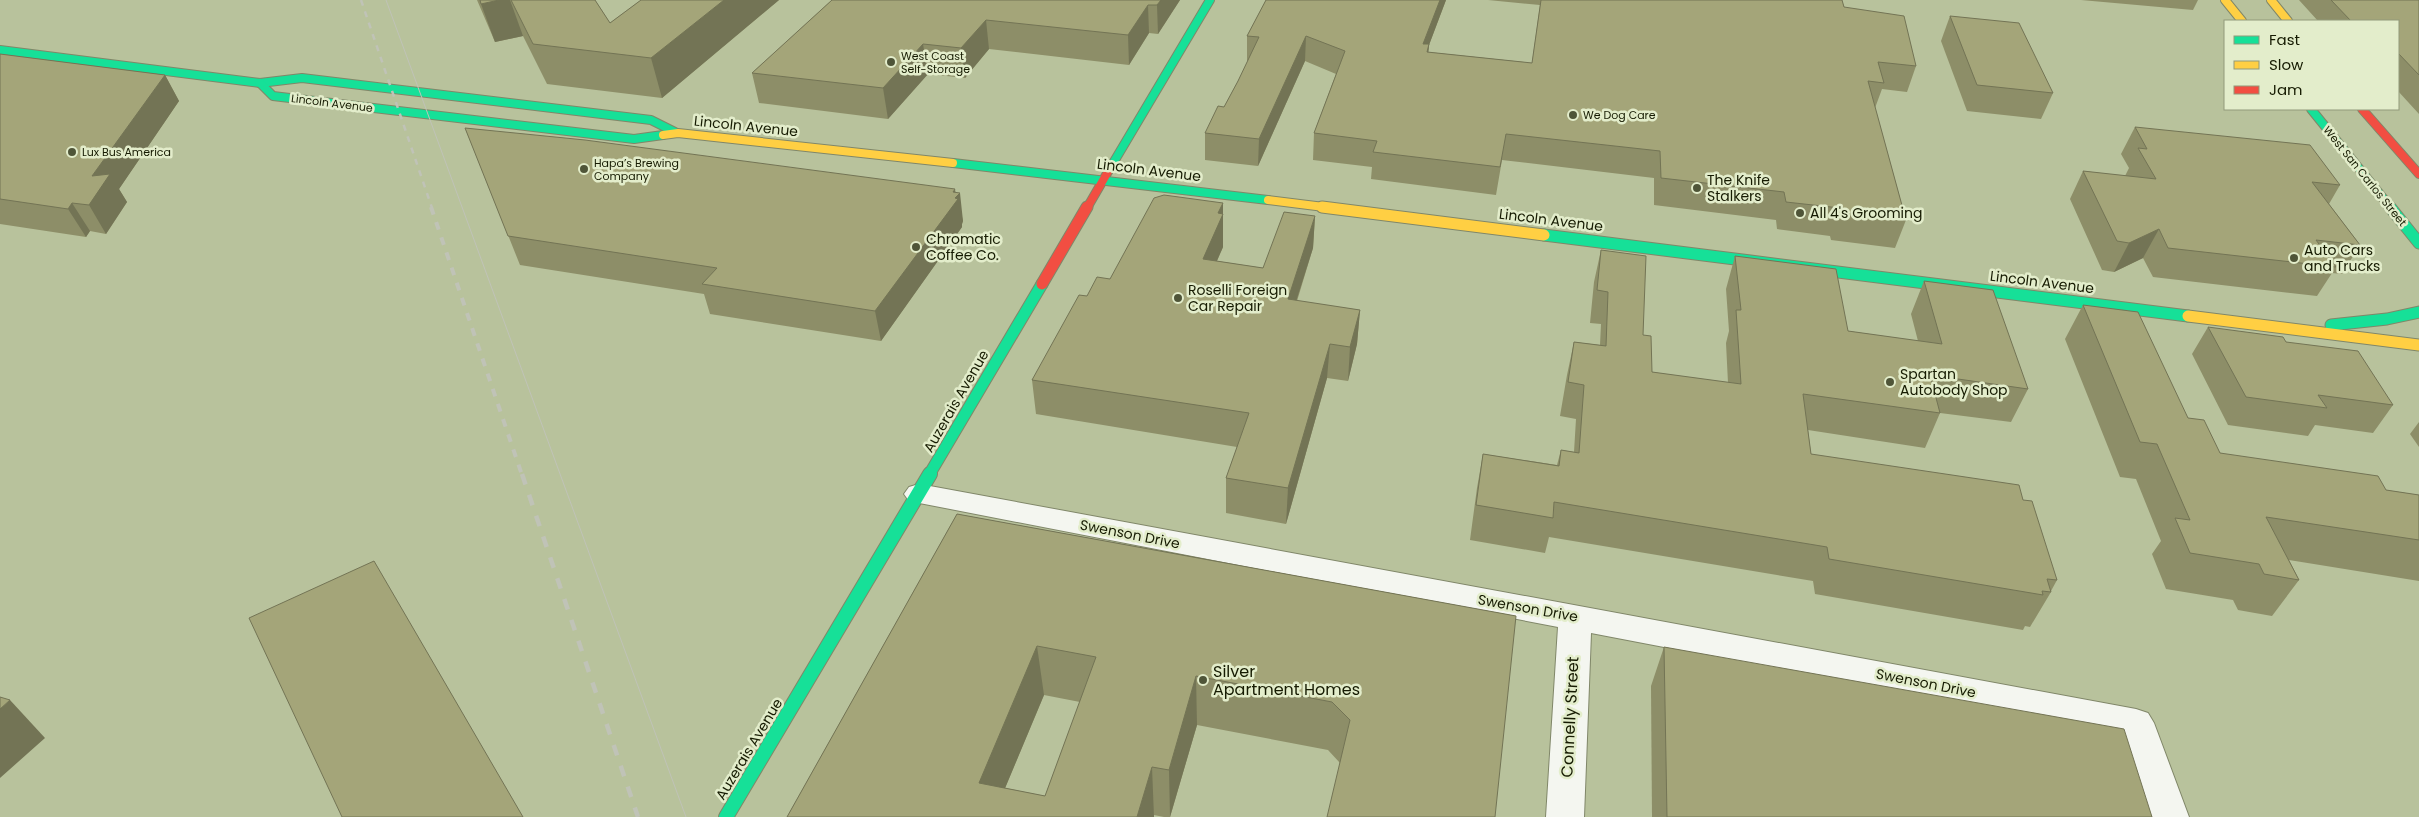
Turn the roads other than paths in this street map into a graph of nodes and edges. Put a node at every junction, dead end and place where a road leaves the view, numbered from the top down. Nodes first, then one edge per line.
1 (1210, 0) edge
2 (2225, 0) edge
3 (2271, 0) edge
4 (2241, 20) edge
5 (2287, 20) edge
6 (4, 49) edge
7 (260, 83) junction
8 (2313, 110) edge
9 (2363, 110) edge
10 (678, 133) junction
11 (2419, 174) edge
12 (1103, 179) junction
13 (2419, 243) edge
14 (2419, 312) edge
15 (2300, 330) junction
16 (2419, 345) edge
17 (2373, 351) dead end
18 (919, 494) junction
19 (1575, 616) junction
20 (726, 817) edge
21 (1565, 817) edge
22 (2170, 817) edge

1 - 12 main road, Auzerais Avenue
2 - 4 main road
3 - 5 main road
6 - 7 main road, Lincoln Avenue
7 - 10 main road, Lincoln Avenue
7 - 10 main road, Lincoln Avenue
8 - 13 main road, West San Carlos Street
9 - 11 main road
10 - 12 main road, Lincoln Avenue
12 - 15 main road, Lincoln Avenue
12 - 18 main road, Auzerais Avenue
14 - 15 main road
15 - 16 main road, Lincoln Avenue
15 - 17 main road
18 - 19 street, Swenson Drive
18 - 20 main road, Auzerais Avenue
19 - 21 street, Connelly Street
19 - 22 street, Swenson Drive

